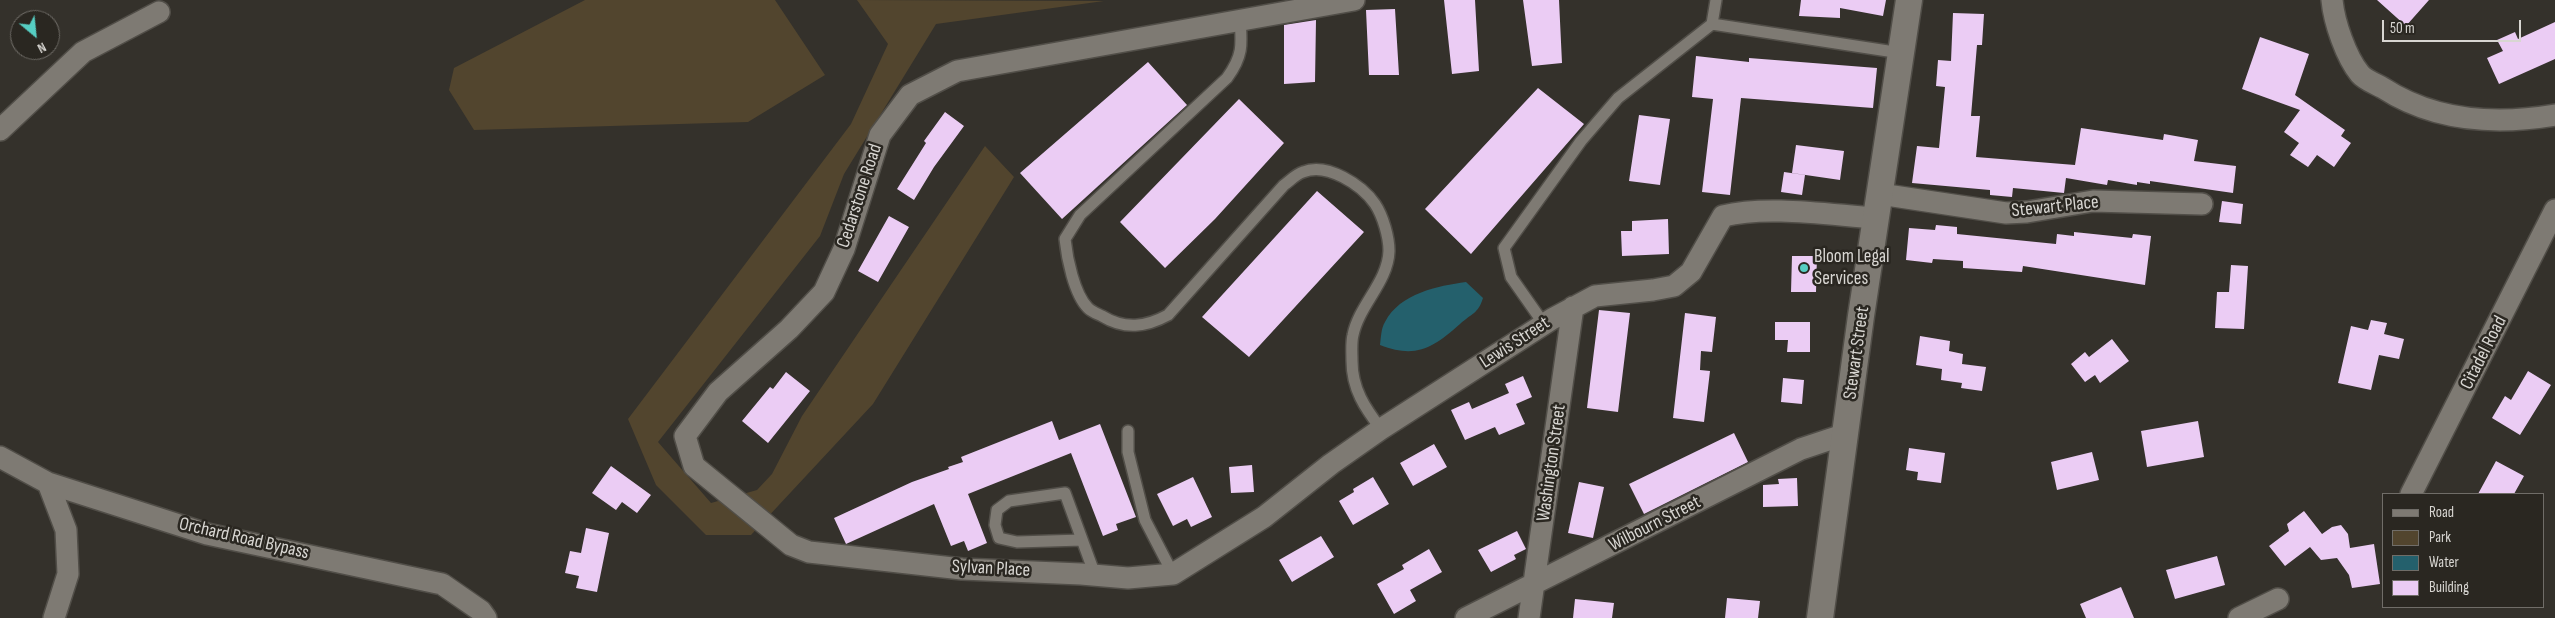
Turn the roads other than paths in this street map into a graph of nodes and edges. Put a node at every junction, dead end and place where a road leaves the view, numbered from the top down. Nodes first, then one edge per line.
1 (1354, 0) edge
2 (1716, 0) edge
3 (1909, 0) edge
4 (2332, 0) edge
5 (159, 12) dead end
6 (1240, 19) junction
7 (1712, 24) junction
8 (1901, 53) junction
9 (2555, 115) edge
10 (0, 130) edge
11 (2202, 204) dead end
12 (1878, 206) junction
13 (2555, 210) edge
14 (1573, 307) junction
15 (1544, 324) junction
16 (1381, 429) junction
17 (1128, 431) dead end
18 (1846, 434) junction
19 (0, 457) edge
20 (48, 483) junction
21 (2412, 493) edge
22 (1082, 540) junction
23 (809, 552) joint
24 (1173, 574) junction
25 (1095, 575) junction
26 (1534, 584) junction
27 (2278, 599) dead end
28 (54, 618) edge
29 (486, 618) edge
30 (1466, 618) edge
31 (1529, 618) edge
32 (1820, 618) edge
33 (2239, 618) edge

1 - 6 street, Cedarstone Road
2 - 7 lane
3 - 8 street, Stewart Street
4 - 9 street
5 - 10 street
6 - 16 lane
6 - 23 street, Cedarstone Road
7 - 8 lane
7 - 15 lane
8 - 12 street, Stewart Street
11 - 12 street, Stewart Place
12 - 14 street, Lewis Street
12 - 18 street, Stewart Street
13 - 21 street, Citadel Road
14 - 15 street, Lewis Street
14 - 26 street, Washington Street
15 - 16 street, Lewis Street
16 - 24 street, Lewis Street
17 - 24 lane
18 - 26 street, Wilbourn Street
18 - 32 street, Stewart Street
19 - 20 street, Orchard Road Bypass
20 - 28 street
20 - 29 street, Orchard Road Bypass
22 - 22 lane
22 - 25 lane
23 - 25 street, Sylvan Place
24 - 25 street, Sylvan Place
26 - 30 street, Wilbourn Street
26 - 31 street, Washington Street
27 - 33 street

